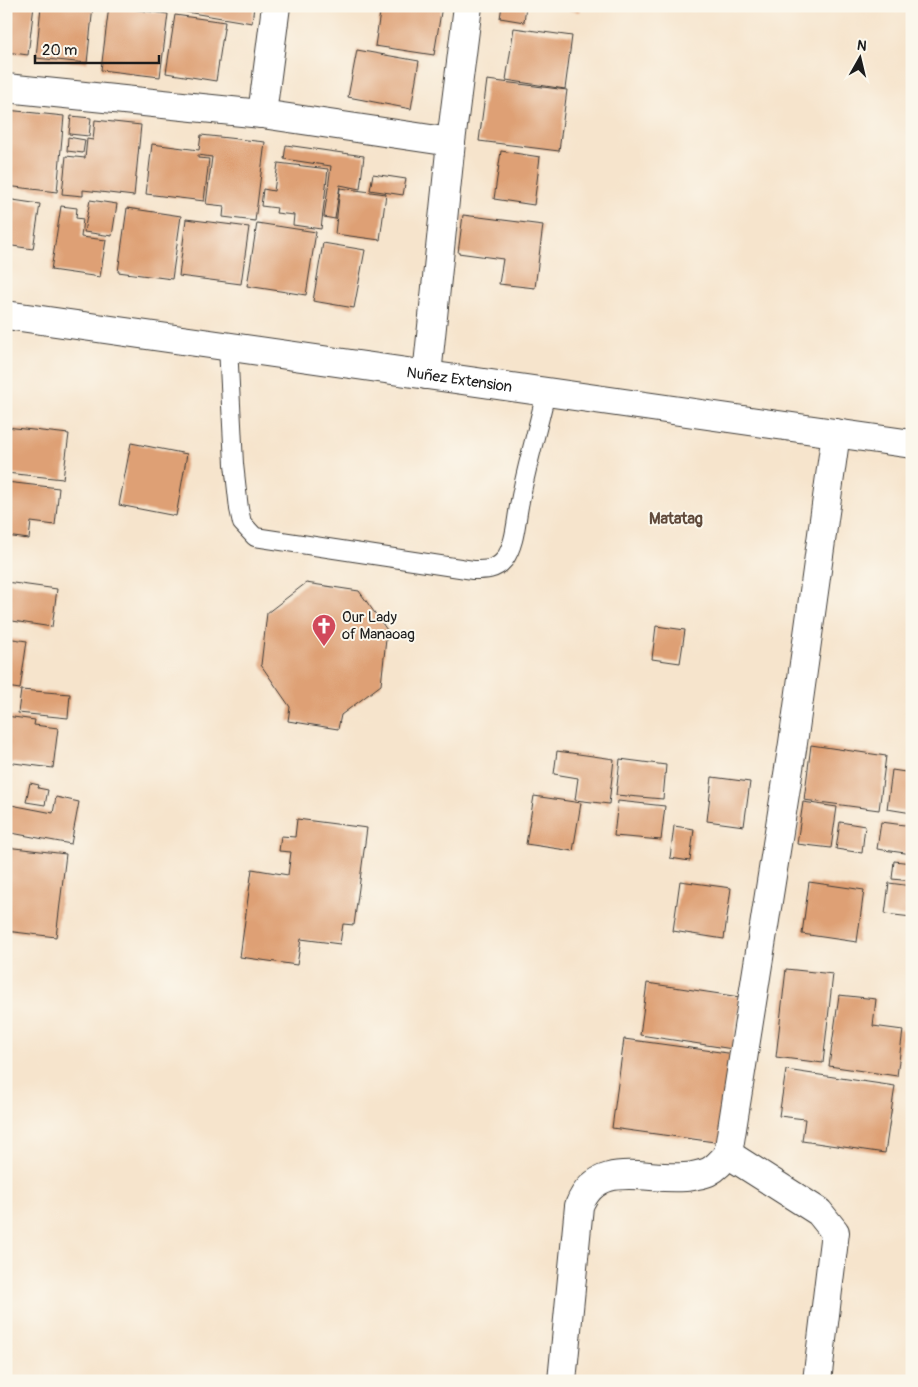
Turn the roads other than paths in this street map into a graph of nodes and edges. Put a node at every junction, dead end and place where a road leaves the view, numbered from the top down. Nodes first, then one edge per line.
1 (276, 6) edge
2 (468, 6) edge
3 (6, 88) edge
4 (262, 114) junction
5 (452, 142) junction
6 (6, 315) edge
7 (228, 346) junction
8 (427, 375) junction
9 (546, 392) junction
10 (836, 433) junction
11 (912, 444) edge
12 (728, 1154) junction
13 (562, 1381) edge
14 (817, 1381) edge

1 - 4 street
2 - 5 street
3 - 4 street
4 - 5 street
5 - 8 street
6 - 7 street, Nuñez Extension
7 - 8 street, Nuñez Extension
7 - 9 lane
8 - 9 street, Nuñez Extension
9 - 10 street, Nuñez Extension
10 - 11 street, Nuñez Extension
10 - 12 street
12 - 13 street
12 - 14 street

